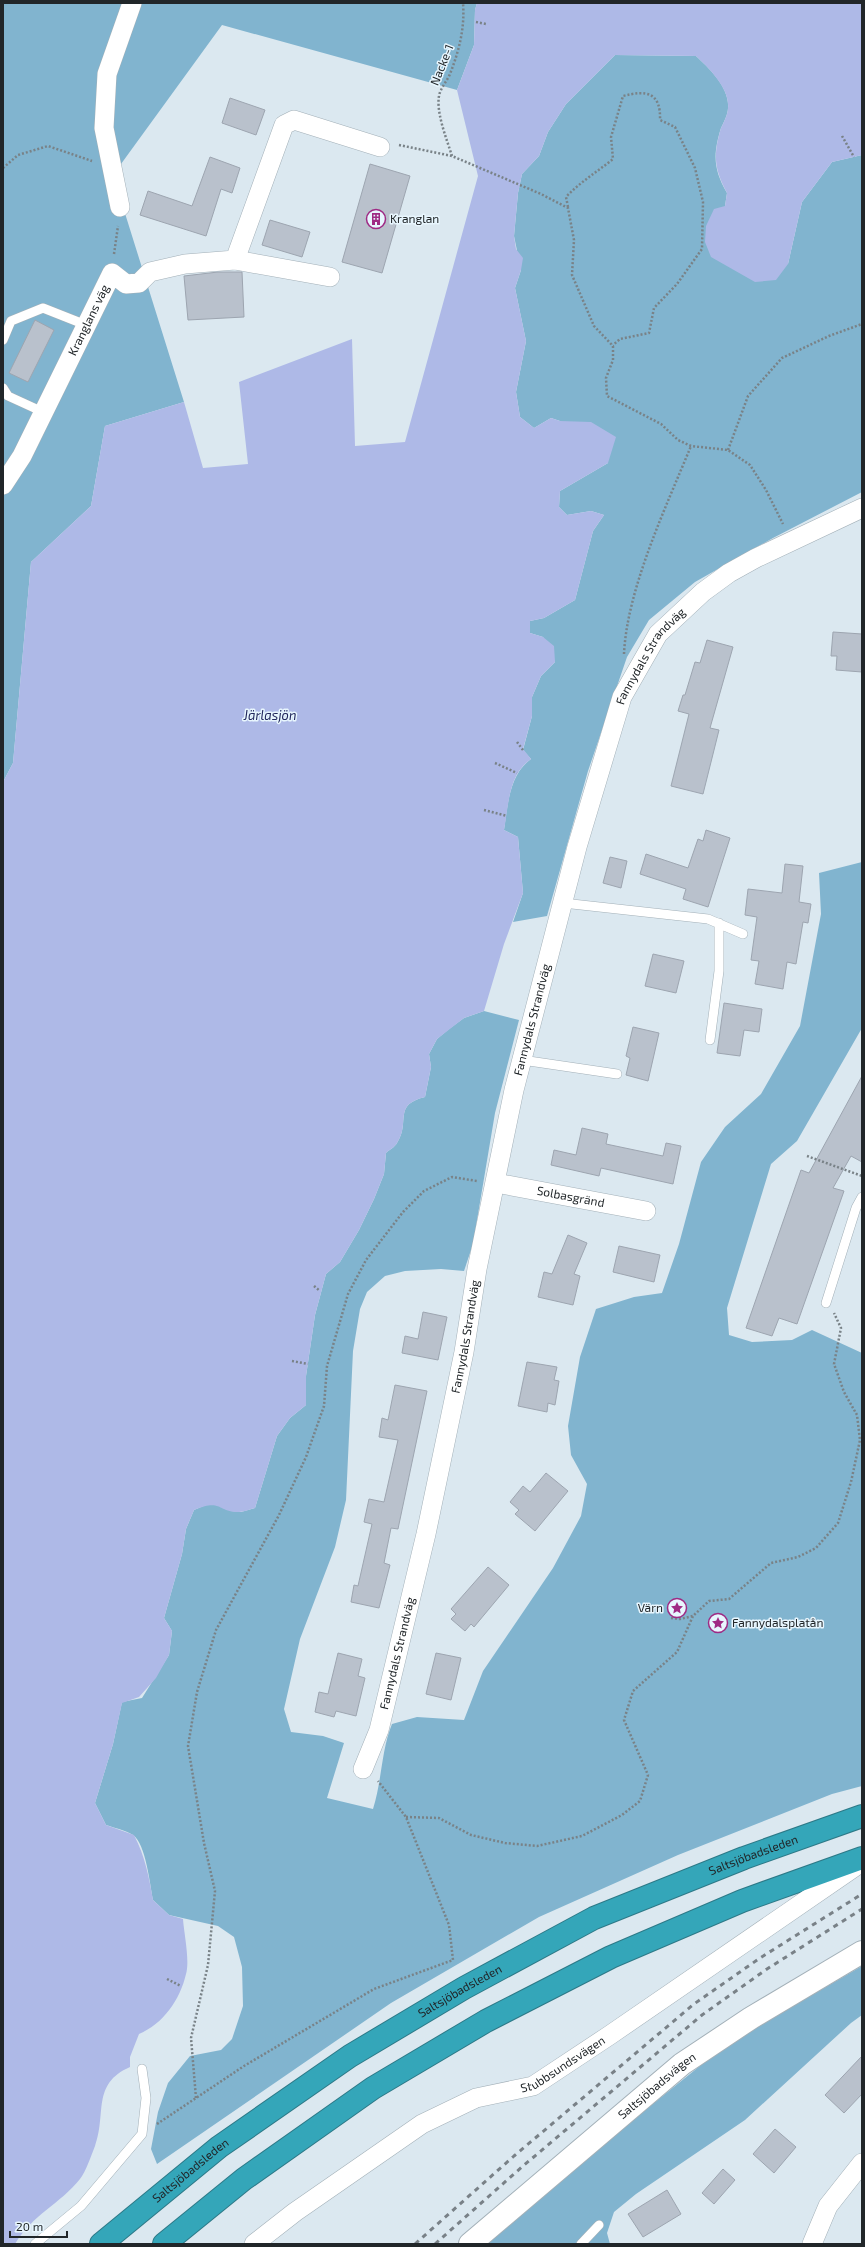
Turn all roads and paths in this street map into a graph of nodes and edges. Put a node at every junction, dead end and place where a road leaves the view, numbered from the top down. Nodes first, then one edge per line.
1 (132, 3) edge
2 (463, 3) edge
3 (476, 22) dead end
4 (486, 24) dead end
5 (842, 136) dead end
6 (380, 147) joint
7 (452, 156) junction
8 (854, 157) dead end
9 (3, 168) edge
10 (112, 168) junction
11 (120, 207) joint
12 (568, 208) junction
13 (235, 260) junction
14 (112, 273) junction
15 (330, 277) dead end
16 (862, 324) edge
17 (86, 325) junction
18 (3, 340) edge
19 (613, 346) junction
20 (3, 388) edge
21 (43, 412) junction
22 (691, 446) junction
23 (728, 450) junction
24 (3, 485) edge
25 (862, 508) edge
26 (791, 541) junction
27 (624, 659) dead end
28 (517, 742) dead end
29 (523, 750) dead end
30 (495, 763) dead end
31 (517, 773) dead end
32 (484, 810) dead end
33 (507, 816) dead end
34 (562, 903) junction
35 (719, 922) junction
36 (742, 934) dead end
37 (710, 1040) dead end
38 (522, 1060) junction
39 (617, 1074) dead end
40 (807, 1156) dead end
41 (862, 1176) edge
42 (496, 1184) junction
43 (862, 1197) edge
44 (646, 1211) dead end
45 (314, 1286) dead end
46 (320, 1291) dead end
47 (826, 1303) dead end
48 (834, 1313) dead end
49 (292, 1361) dead end
50 (308, 1364) dead end
51 (693, 1616) junction
52 (671, 1618) dead end
53 (363, 1769) joint
54 (406, 1816) junction
55 (862, 1816) edge
56 (862, 1858) edge
57 (862, 1862) edge
58 (862, 1952) edge
59 (167, 1979) dead end
60 (181, 1986) dead end
61 (142, 2069) dead end
62 (196, 2098) junction
63 (142, 2134) junction
64 (862, 2164) edge
65 (599, 2225) dead end
66 (35, 2244) edge
67 (101, 2244) edge
68 (164, 2244) edge
69 (254, 2244) edge
70 (470, 2244) edge
71 (581, 2244) edge
72 (812, 2244) edge

1 - 10 street
2 - 7 path, Nacke-1
3 - 4 path
5 - 8 path
6 - 7 path
6 - 13 street
7 - 12 path
9 - 10 path
10 - 11 street
11 - 14 path
12 - 19 path
12 - 19 path
13 - 14 street, Kranglans väg
13 - 15 street, Kranglans väg
14 - 17 street, Kranglans väg
16 - 23 path
17 - 18 lane
17 - 21 street, Kranglans väg
19 - 22 path
20 - 21 lane
21 - 24 street, Kranglans väg
22 - 23 path
22 - 27 path
23 - 26 path
25 - 26 street, Fannydals Strandväg
26 - 34 street, Fannydals Strandväg
28 - 29 path
30 - 31 path
32 - 33 path
34 - 35 lane
34 - 38 street, Fannydals Strandväg
35 - 36 lane
35 - 37 lane
38 - 39 lane
38 - 42 street, Fannydals Strandväg
40 - 41 path
42 - 44 street, Solbasgränd
42 - 53 street, Fannydals Strandväg
42 - 62 path
43 - 47 lane
45 - 46 path
48 - 51 path
49 - 50 path
51 - 52 path
51 - 54 path
53 - 54 path
54 - 62 path
55 - 67 highway, Saltsjöbadsleden
56 - 68 highway
57 - 69 street, Stubbsundsvägen
58 - 70 street, Saltsjöbadsvägen
59 - 60 path
61 - 63 lane
62 - 63 path
63 - 66 lane
64 - 72 street
65 - 71 lane

